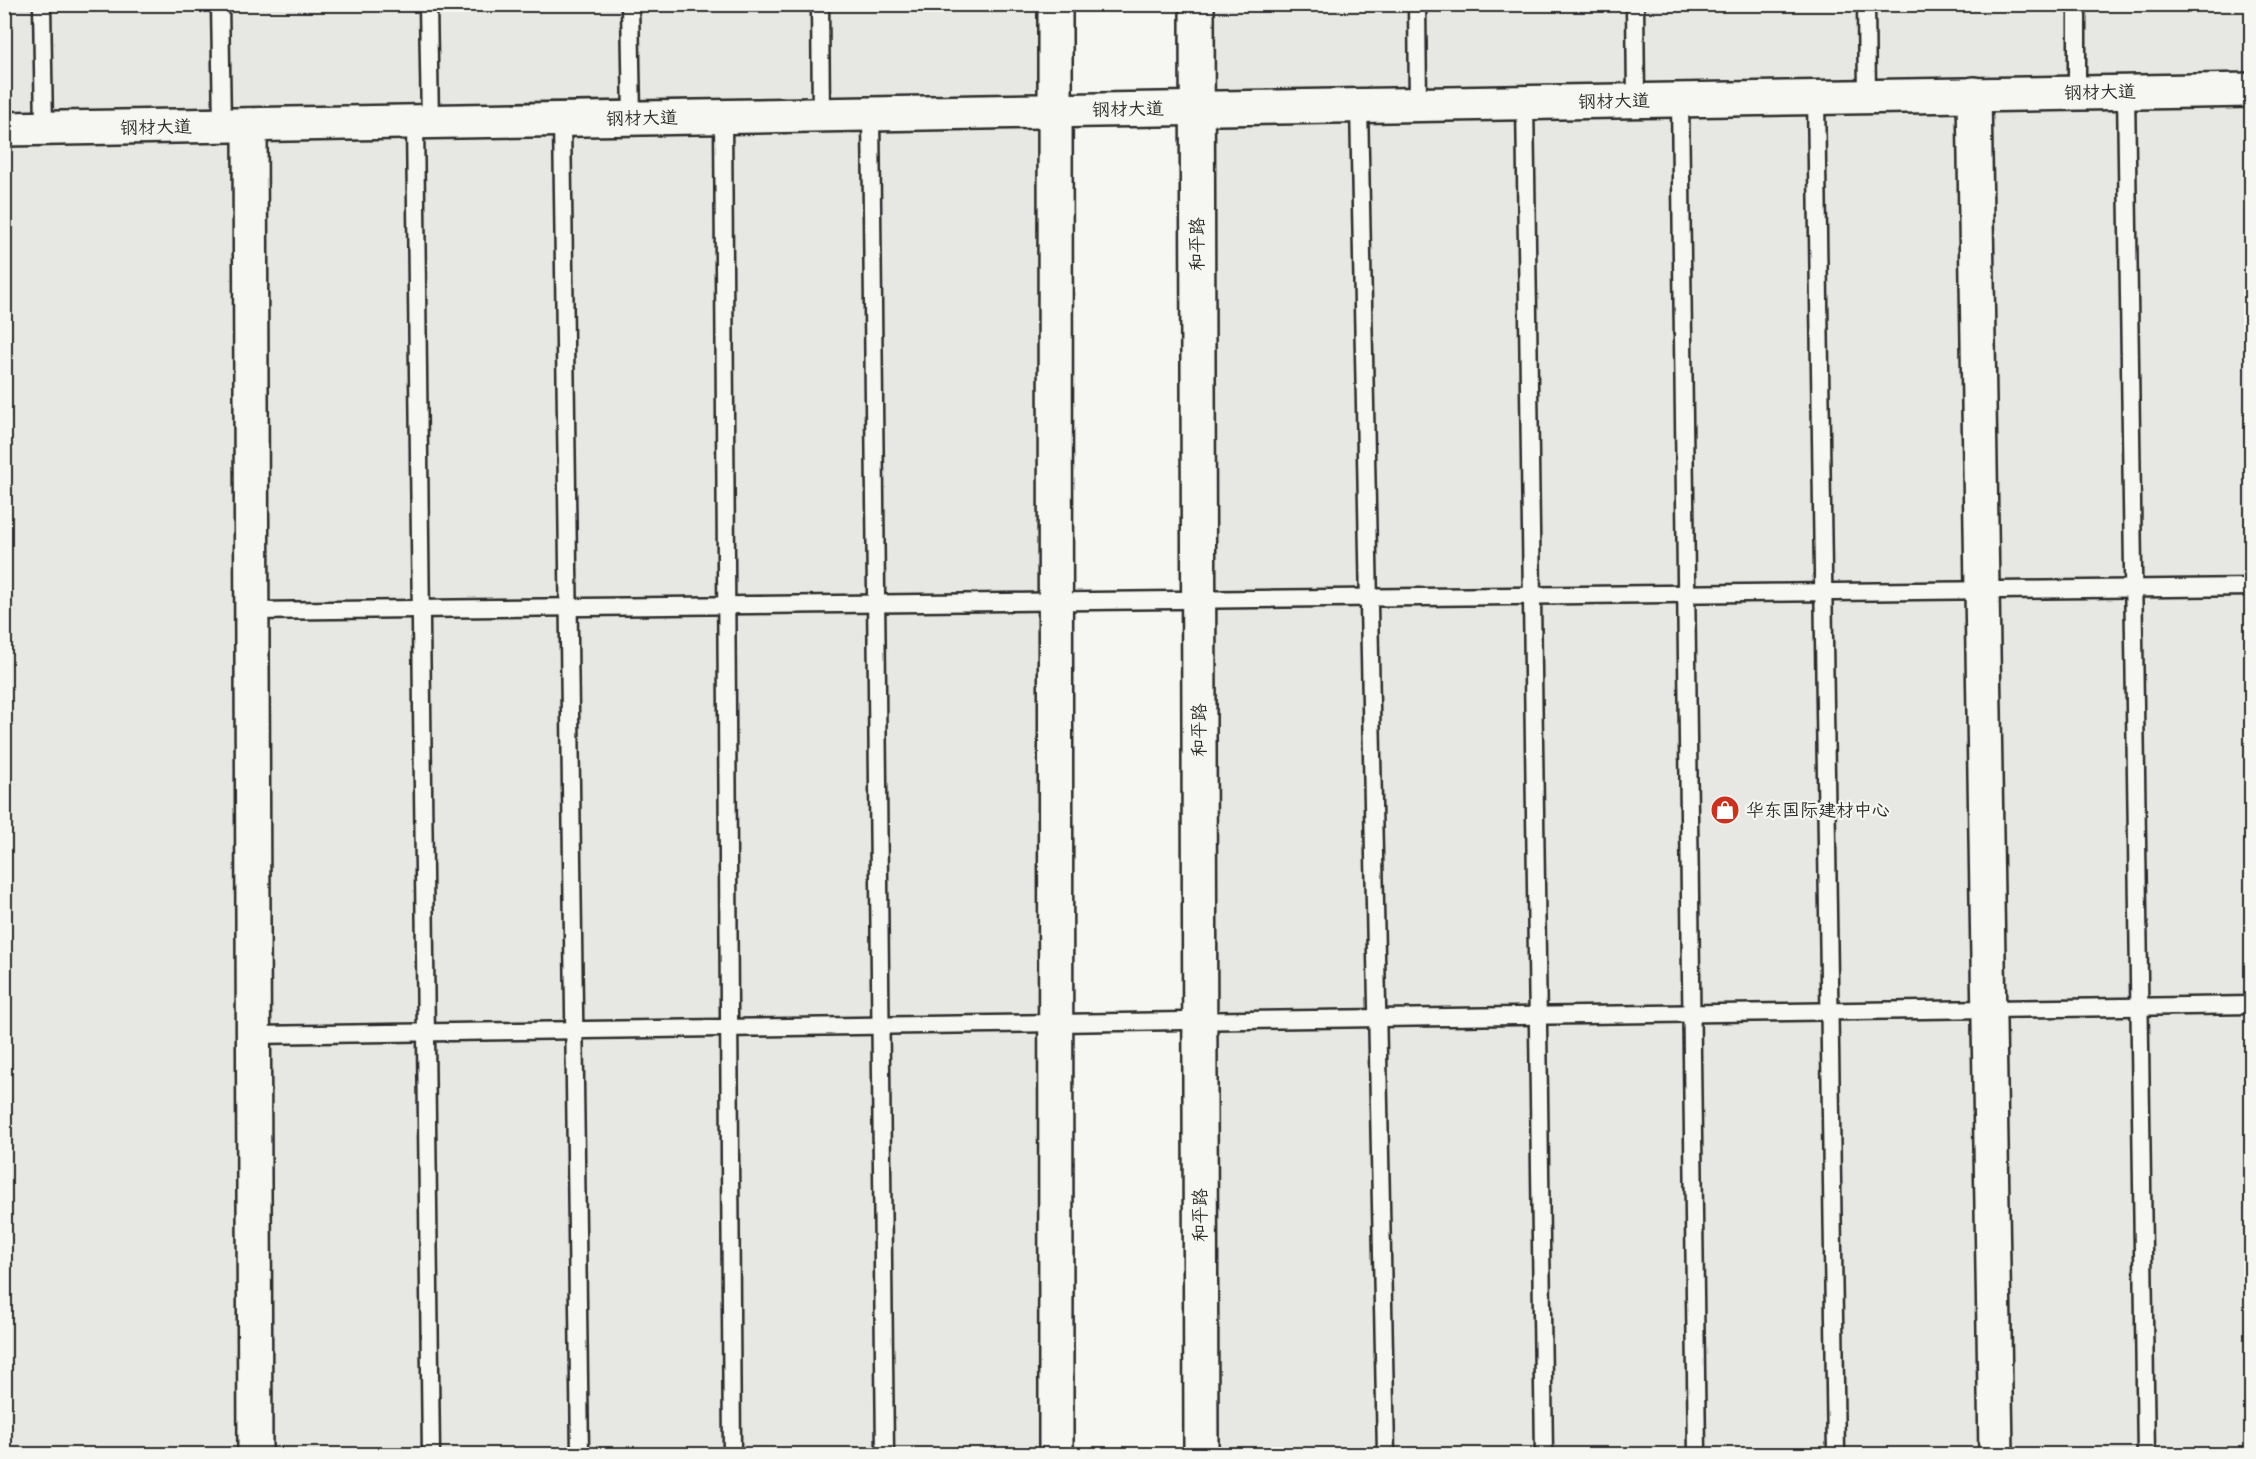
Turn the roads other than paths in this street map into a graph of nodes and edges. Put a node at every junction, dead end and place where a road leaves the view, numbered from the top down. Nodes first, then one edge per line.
1 (42, 4) edge
2 (220, 4) edge
3 (428, 4) edge
4 (630, 4) edge
5 (820, 4) edge
6 (1055, 4) edge
7 (1197, 4) edge
8 (1417, 4) edge
9 (1635, 4) edge
10 (1866, 4) edge
11 (2077, 4) edge
12 (2252, 90) edge
13 (2126, 92) junction
14 (2077, 93) junction
15 (1974, 94) junction
16 (1867, 96) junction
17 (1816, 97) junction
18 (1680, 99) junction
19 (1636, 100) junction
20 (1525, 102) junction
21 (1418, 104) junction
22 (1359, 105) junction
23 (1197, 108) junction
24 (1055, 110) junction
25 (821, 114) junction
26 (871, 114) junction
27 (723, 117) junction
28 (632, 118) junction
29 (562, 120) junction
30 (422, 122) junction
31 (236, 125) junction
32 (4, 129) edge
33 (44, 129) junction
34 (2252, 587) edge
35 (2134, 588) junction
36 (1982, 591) junction
37 (1823, 592) junction
38 (1686, 594) junction
39 (1532, 596) junction
40 (1369, 598) junction
41 (1198, 601) junction
42 (1055, 602) junction
43 (876, 604) junction
44 (725, 606) junction
45 (569, 607) junction
46 (421, 609) junction
47 (252, 611) junction
48 (2252, 1005) edge
49 (2140, 1007) junction
50 (1989, 1009) junction
51 (1829, 1011) junction
52 (1692, 1013) junction
53 (1538, 1015) junction
54 (1378, 1018) junction
55 (1199, 1020) junction
56 (1056, 1022) junction
57 (880, 1025) junction
58 (728, 1028) junction
59 (574, 1030) junction
60 (426, 1032) junction
61 (254, 1035) junction
62 (255, 1455) edge
63 (431, 1455) edge
64 (580, 1455) edge
65 (732, 1455) edge
66 (885, 1455) edge
67 (1056, 1455) edge
68 (1201, 1455) edge
69 (1386, 1455) edge
70 (1544, 1455) edge
71 (1697, 1455) edge
72 (1836, 1455) edge
73 (1996, 1455) edge
74 (2146, 1455) edge

1 - 33 lane
2 - 31 lane
3 - 30 lane
4 - 28 lane
5 - 25 lane
6 - 24 street
7 - 23 street, 和平路
8 - 21 lane
9 - 19 lane
10 - 16 lane
11 - 14 lane
12 - 13 street, 钢材大道
13 - 14 street, 钢材大道
13 - 35 lane
14 - 15 street, 钢材大道
15 - 16 street, 钢材大道
15 - 36 street
16 - 17 street, 钢材大道
17 - 18 street, 钢材大道
17 - 37 lane
18 - 19 street, 钢材大道
18 - 38 lane
19 - 20 street, 钢材大道
20 - 21 street, 钢材大道
20 - 39 lane
21 - 22 street, 钢材大道
22 - 23 street, 钢材大道
22 - 40 lane
23 - 24 street, 钢材大道
23 - 41 street, 和平路
24 - 26 street, 钢材大道
24 - 42 street
25 - 26 street, 钢材大道
25 - 27 street, 钢材大道
26 - 43 lane
27 - 28 street, 钢材大道
27 - 44 lane
28 - 29 street, 钢材大道
29 - 30 street, 钢材大道
29 - 45 lane
30 - 31 street, 钢材大道
30 - 46 lane
31 - 33 street, 钢材大道
31 - 47 street
32 - 33 street, 钢材大道
34 - 35 lane
35 - 36 lane
35 - 49 lane
36 - 37 lane
36 - 50 street
37 - 38 lane
37 - 51 lane
38 - 39 lane
38 - 52 lane
39 - 40 lane
39 - 53 lane
40 - 41 lane
40 - 54 lane
41 - 42 lane
41 - 55 street, 和平路
42 - 43 lane
42 - 56 street
43 - 44 lane
43 - 57 lane
44 - 45 lane
44 - 58 lane
45 - 46 lane
45 - 59 lane
46 - 47 lane
46 - 60 lane
47 - 61 street
48 - 49 lane
49 - 50 lane
49 - 74 lane
50 - 51 lane
50 - 73 street
51 - 52 lane
51 - 72 lane
52 - 53 lane
52 - 71 lane
53 - 54 lane
53 - 70 lane
54 - 55 lane
54 - 69 lane
55 - 56 lane
55 - 68 street, 和平路
56 - 57 lane
56 - 67 street
57 - 58 lane
57 - 66 lane
58 - 59 lane
58 - 65 lane
59 - 60 lane
59 - 64 lane
60 - 61 lane
60 - 63 lane
61 - 62 street

